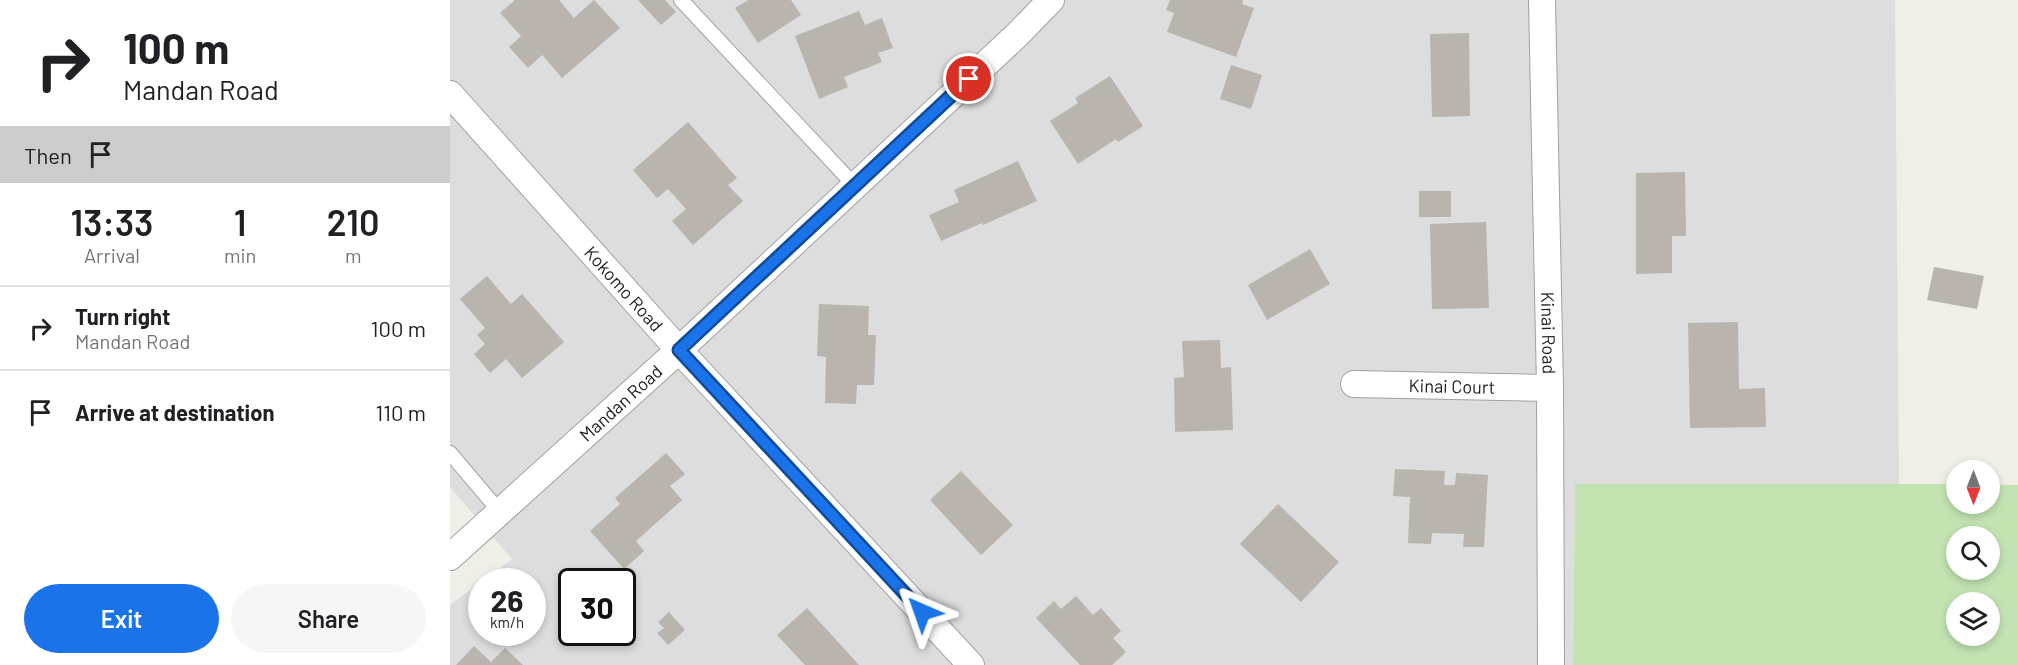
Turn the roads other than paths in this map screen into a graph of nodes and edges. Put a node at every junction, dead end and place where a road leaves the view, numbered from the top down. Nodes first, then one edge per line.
1 (681, 0) edge
2 (1051, 0) edge
3 (1542, 0) edge
4 (450, 94) edge
5 (855, 186) junction
6 (679, 350) junction
7 (1354, 384) dead end
8 (1550, 388) junction
9 (450, 453) edge
10 (500, 512) junction
11 (450, 557) edge
12 (970, 665) edge
13 (1551, 665) edge

1 - 5 lane
2 - 5 street, Mandan Road
3 - 8 street, Kinai Road
4 - 6 street, Kokomo Road
5 - 6 street, Mandan Road
6 - 10 street, Mandan Road
6 - 12 street, Kokomo Road
7 - 8 street, Kinai Court
8 - 13 street, Kinai Road
9 - 10 lane
10 - 11 street, Mandan Road

